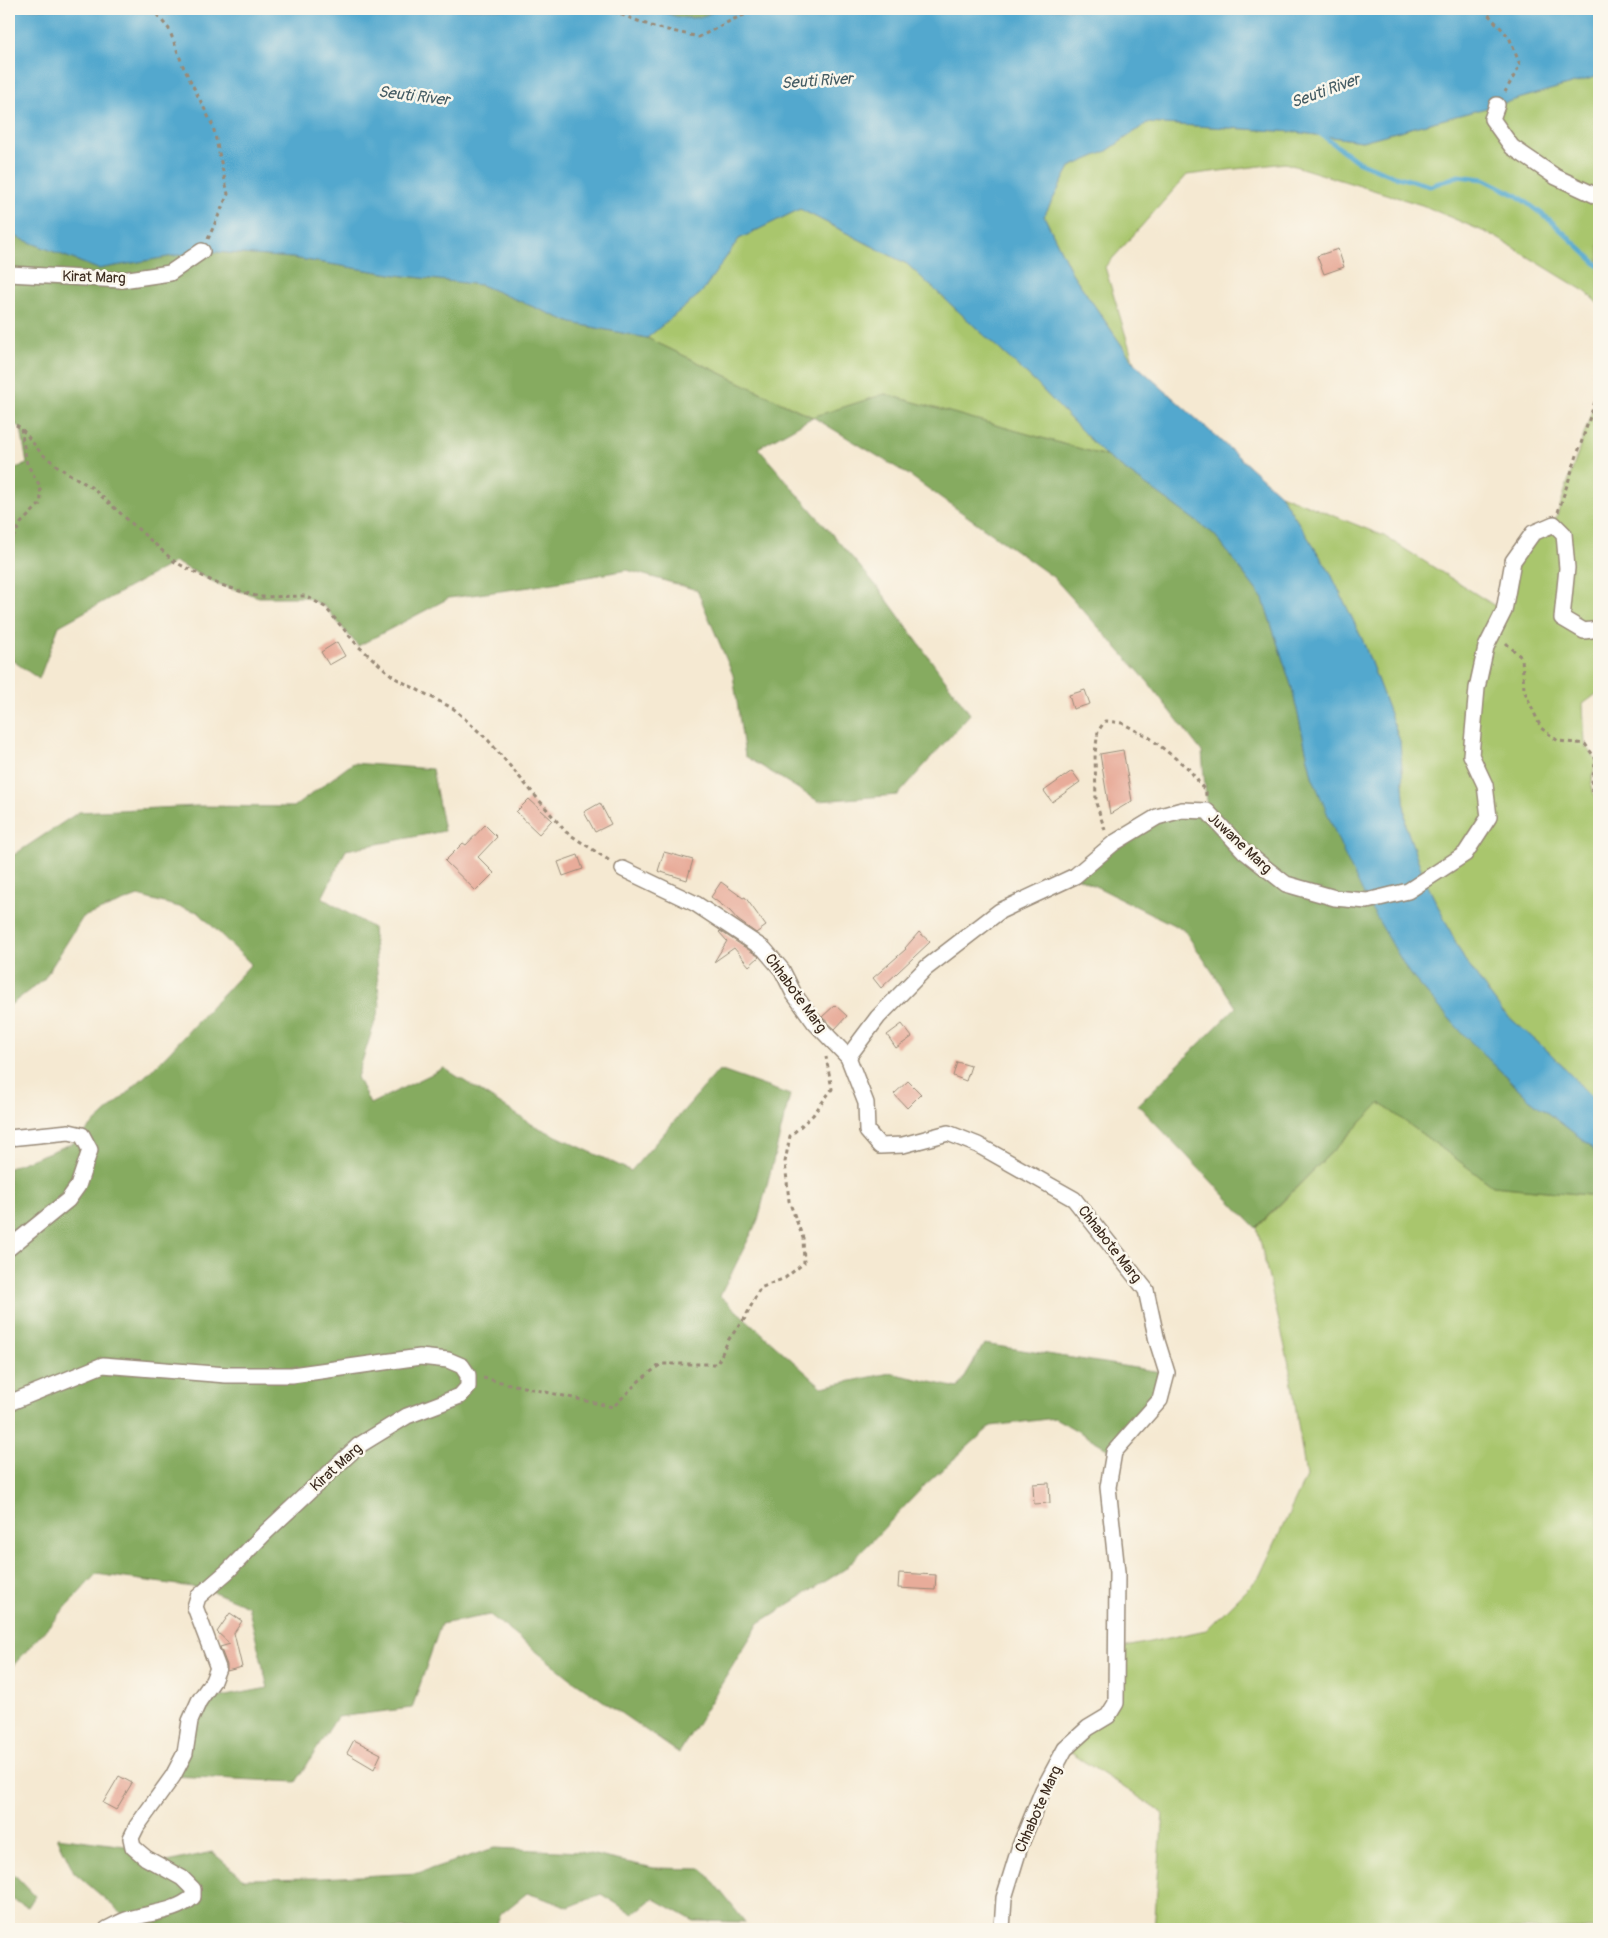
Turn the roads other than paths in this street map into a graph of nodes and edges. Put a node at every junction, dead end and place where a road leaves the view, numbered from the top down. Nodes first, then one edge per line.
1 (1497, 105) road end
2 (1599, 197) edge
3 (202, 252) road end
4 (9, 274) edge
5 (1599, 629) edge
6 (623, 869) road end
7 (848, 1057) junction
8 (9, 1138) edge
9 (9, 1248) edge
10 (9, 1403) edge
11 (107, 1929) edge
12 (1002, 1929) edge

1 - 2 street
3 - 4 street, Kirat Marg
5 - 7 street, Juwane Marg
6 - 7 street, Chhabote Marg
7 - 12 street, Chhabote Marg
8 - 9 street
10 - 11 street, Kirat Marg

